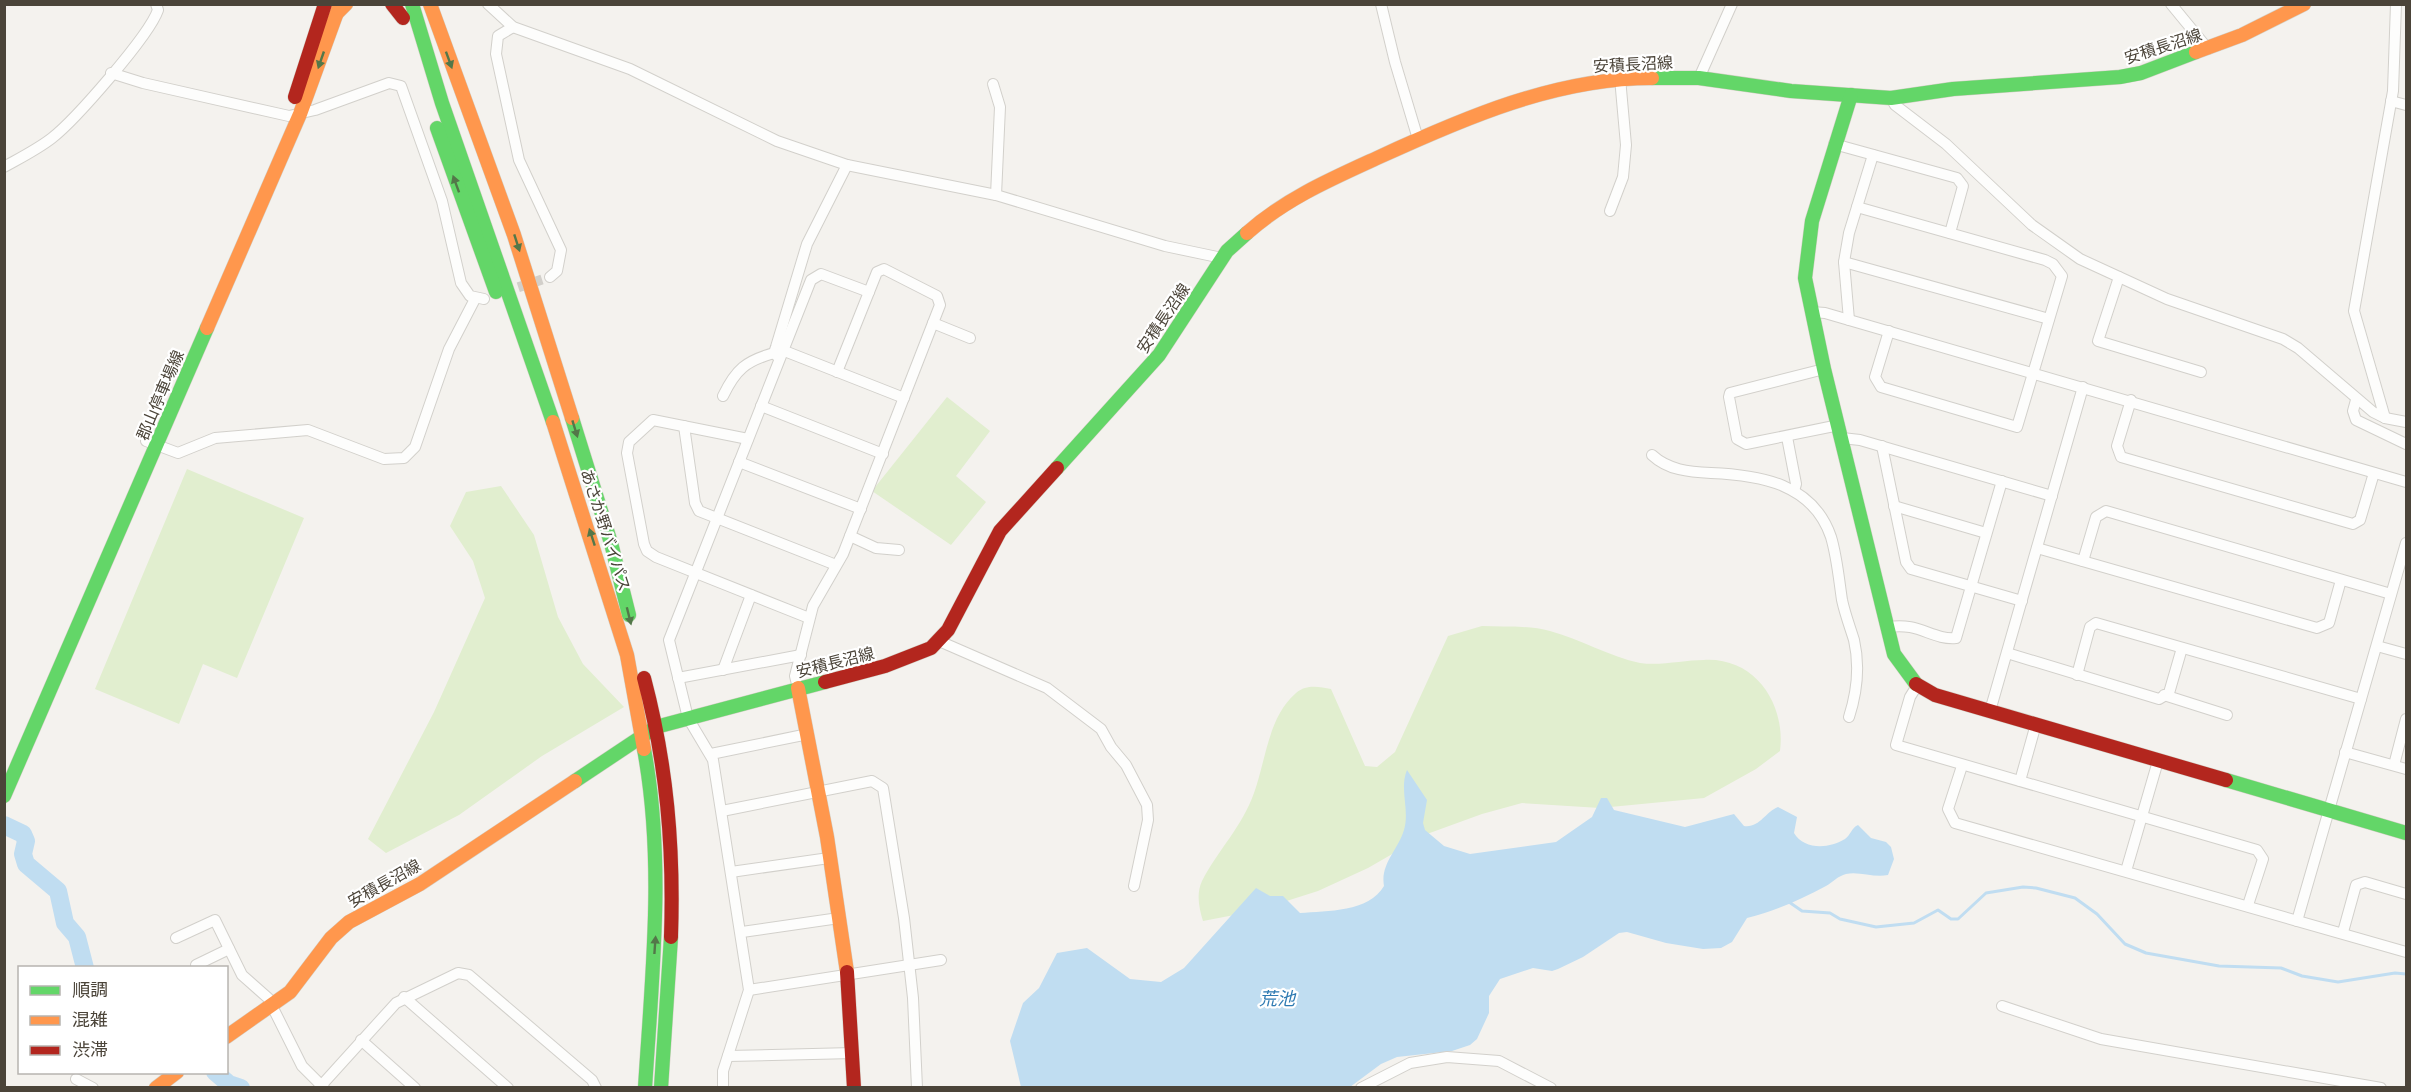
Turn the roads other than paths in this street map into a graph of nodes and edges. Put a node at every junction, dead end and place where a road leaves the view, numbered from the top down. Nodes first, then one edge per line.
1 (156, 4) edge
2 (325, 4) edge
3 (392, 4) edge
4 (412, 4) edge
5 (430, 4) edge
6 (488, 4) edge
7 (1381, 4) edge
8 (1732, 4) edge
9 (2171, 4) edge
10 (2304, 4) edge
11 (2396, 4) edge
12 (341, 8) edge
13 (401, 11) edge
14 (513, 27) junction
15 (2208, 49) junction
16 (111, 73) junction
17 (1620, 78) junction
18 (1699, 78) junction
19 (993, 84) dead end
20 (1851, 95) junction
21 (1891, 98) junction
22 (2391, 101) junction
23 (2406, 105) edge
24 (294, 115) junction
25 (1418, 139) junction
26 (1834, 144) junction
27 (1873, 155) junction
28 (847, 165) junction
29 (4, 167) edge
30 (996, 195) junction
31 (1857, 207) junction
32 (1610, 212) dead end
33 (1950, 233) junction
34 (1222, 258) junction
35 (1844, 262) junction
36 (550, 277) dead end
37 (2119, 277) junction
38 (869, 292) junction
39 (1812, 312) junction
40 (2049, 319) junction
41 (1849, 320) junction
42 (933, 323) junction
43 (1889, 331) junction
44 (970, 338) dead end
45 (779, 354) junction
46 (1824, 369) junction
47 (837, 372) junction
48 (2033, 372) junction
49 (2201, 372) dead end
50 (2083, 387) junction
51 (723, 396) dead end
52 (904, 398) junction
53 (2131, 400) junction
54 (2356, 400) junction
55 (761, 406) junction
56 (549, 412) junction
57 (2385, 418) junction
58 (2406, 422) edge
59 (684, 426) junction
60 (1841, 431) junction
61 (1787, 436) junction
62 (748, 439) junction
63 (151, 443) junction
64 (2406, 444) edge
65 (1882, 446) junction
66 (883, 454) junction
67 (1652, 455) dead end
68 (739, 462) junction
69 (2374, 473) junction
70 (2002, 481) junction
71 (2406, 482) edge
72 (1794, 491) junction
73 (2052, 496) junction
74 (1893, 506) junction
75 (861, 509) junction
76 (716, 518) junction
77 (1986, 533) junction
78 (849, 539) junction
79 (2406, 543) edge
80 (2037, 548) junction
81 (899, 550) dead end
82 (883, 558) dead end
83 (2083, 561) junction
84 (836, 565) junction
85 (695, 573) junction
86 (2341, 580) junction
87 (1971, 586) junction
88 (2391, 594) junction
89 (751, 595) junction
90 (2022, 601) junction
91 (809, 618) junction
92 (1889, 627) junction
93 (939, 641) junction
94 (2378, 646) junction
95 (2182, 648) junction
96 (2007, 653) junction
97 (2406, 654) edge
98 (801, 655) junction
99 (723, 670) junction
100 (2076, 675) junction
101 (678, 678) junction
102 (1918, 684) junction
103 (798, 688) junction
104 (2164, 695) junction
105 (2361, 699) junction
106 (1990, 711) junction
107 (2227, 715) dead end
108 (688, 717) junction
109 (1849, 717) dead end
110 (2406, 719) edge
111 (2036, 724) junction
112 (656, 727) junction
113 (808, 734) junction
114 (643, 736) junction
115 (2345, 752) junction
116 (711, 754) junction
117 (2158, 761) junction
118 (2394, 765) junction
119 (1962, 766) junction
120 (4, 768) edge
121 (2406, 769) edge
122 (2020, 781) junction
123 (820, 791) junction
124 (4, 796) edge
125 (2328, 810) junction
126 (722, 811) junction
127 (2142, 816) junction
128 (2406, 833) edge
129 (829, 858) junction
130 (2126, 871) junction
131 (731, 872) junction
132 (1134, 886) dead end
133 (2406, 894) edge
134 (2248, 905) junction
135 (839, 918) junction
136 (2297, 921) junction
137 (742, 932) junction
138 (2343, 932) junction
139 (176, 938) dead end
140 (229, 949) junction
141 (2406, 952) edge
142 (941, 960) dead end
143 (196, 965) dead end
144 (909, 965) junction
145 (653, 971) junction
146 (848, 975) junction
147 (668, 988) junction
148 (749, 990) junction
149 (404, 997) junction
150 (272, 1006) junction
151 (2002, 1006) dead end
152 (228, 1036) edge
153 (361, 1040) junction
154 (853, 1053) junction
155 (728, 1056) junction
156 (174, 1074) edge
157 (76, 1079) dead end
158 (2332, 1083) edge
159 (501, 1085) edge
160 (322, 1087) edge
161 (93, 1088) edge
162 (156, 1088) edge
163 (415, 1088) edge
164 (596, 1088) edge
165 (636, 1088) edge
166 (645, 1088) edge
167 (661, 1088) edge
168 (671, 1088) edge
169 (723, 1088) edge
170 (854, 1088) edge
171 (917, 1088) edge
172 (1361, 1088) edge
173 (1551, 1088) edge
174 (2381, 1088) edge

1 - 16 street
2 - 24 main road, 郡山停車場線
3 - 13 main road
4 - 56 main road, あさか野バイパス
5 -> 112 main road, あさか野バイパス
6 - 14 street
7 - 25 street
8 - 18 street
9 - 15 street
10 - 15 main road, 安積長沼線
11 - 22 street
12 -> 24 main road, 郡山停車場線
56 -> 13 main road
14 - 28 street
14 - 36 street
15 - 21 main road, 安積長沼線
16 - 24 street
16 - 29 street
17 - 18 main road, 安積長沼線
17 - 25 main road, 安積長沼線
17 - 32 street
18 - 20 main road, 安積長沼線
19 - 30 street
20 - 21 main road, 安積長沼線
20 - 26 main road
21 - 37 street
22 - 23 street
22 - 57 street
24 - 63 main road, 郡山停車場線
24 - 63 street
25 - 34 main road, 安積長沼線
26 - 27 street
26 - 39 main road
27 - 31 street
27 - 33 street
28 - 30 street
28 - 45 street
30 - 34 street
31 - 33 street
31 - 35 street
33 - 40 street
34 - 93 main road, 安積長沼線
35 - 40 street
35 - 41 street
37 - 49 street
37 - 54 street
38 - 42 street
38 - 45 street
38 - 47 street
39 - 41 street
39 - 46 main road
40 - 48 street
41 - 43 street
42 - 44 street
42 - 52 street
43 - 48 street
43 - 48 street
45 - 47 street
45 - 51 street
45 - 55 street
46 - 60 main road
46 - 61 street
47 - 52 street
48 - 50 street
50 - 53 street
50 - 73 street
52 - 66 street
53 - 69 street
53 - 69 street
54 - 57 street
54 - 64 street
55 - 62 street
55 - 66 street
114 -> 56 main road, あさか野バイパス
57 - 58 street
59 - 62 street
59 - 76 street
59 - 85 street
60 - 61 street
60 - 65 street
60 - 92 main road
61 - 72 street
62 - 68 street
63 - 120 main road, 郡山停車場線
63 - 124 main road, 郡山停車場線
65 - 70 street
65 - 74 street
66 - 75 street
67 - 72 street
68 - 75 street
68 - 76 street
69 - 71 street
70 - 73 street
70 - 77 street
72 - 109 street
73 - 80 street
74 - 77 street
74 - 87 street
75 - 78 street
76 - 84 street
76 - 85 street
77 - 87 street
78 - 81 street
78 - 82 street
78 - 84 street
79 - 88 street
80 - 83 street
80 - 90 street
83 - 86 street
83 - 86 street
84 - 91 street
85 - 89 street
85 - 101 street
86 - 88 street
87 - 90 street
87 - 92 street
88 - 94 street
89 - 91 street
89 - 99 street
90 - 96 street
91 - 98 street
92 - 102 main road
93 - 103 main road, 安積長沼線
93 - 132 street
94 - 97 street
94 - 105 street
95 - 100 street
95 - 104 street
95 - 105 street
96 - 100 street
96 - 106 street
98 - 99 street
98 - 103 street
99 - 101 street
100 - 104 street
101 - 108 street
102 - 106 main road
102 - 119 street
103 - 108 main road, 安積長沼線
103 - 113 main road
104 - 107 street
105 - 115 street
106 - 111 main road
108 - 112 main road, 安積長沼線
108 - 116 street
110 - 118 street
111 - 117 main road
111 - 122 street
112 - 114 main road, 安積長沼線
112 - 147 main road, あさか野バイパス
113 - 116 street
113 - 123 main road
145 -> 114 main road, あさか野バイパス
114 - 150 main road, 安積長沼線
115 - 118 street
115 - 125 street
116 - 126 street
117 - 125 main road
117 - 127 street
118 - 121 street
119 - 122 street
119 - 130 street
122 - 127 street
123 - 126 street
123 - 129 main road
123 - 144 street
125 - 128 main road
125 - 136 street
126 - 131 street
127 - 130 street
127 - 134 street
129 - 131 street
129 - 135 main road
130 - 134 street
131 - 137 street
133 - 138 street
134 - 136 street
135 - 137 street
135 - 146 main road
136 - 138 street
137 - 148 street
138 - 141 street
139 - 140 street
140 - 143 street
140 - 150 street
142 - 144 street
144 - 146 street
144 - 171 street
145 - 165 main road
145 - 166 main road, あさか野バイパス
146 - 148 street
146 - 154 main road
147 - 167 main road, あさか野バイパス
147 - 168 main road
148 - 155 street
149 - 153 street
149 - 159 street
149 - 164 street
150 - 152 main road, 安積長沼線
150 - 160 street
151 - 158 street
153 - 160 street
153 - 163 street
154 - 155 street
154 - 170 main road
155 - 169 street
156 - 162 main road
157 - 161 street
158 - 174 street
172 - 173 street

